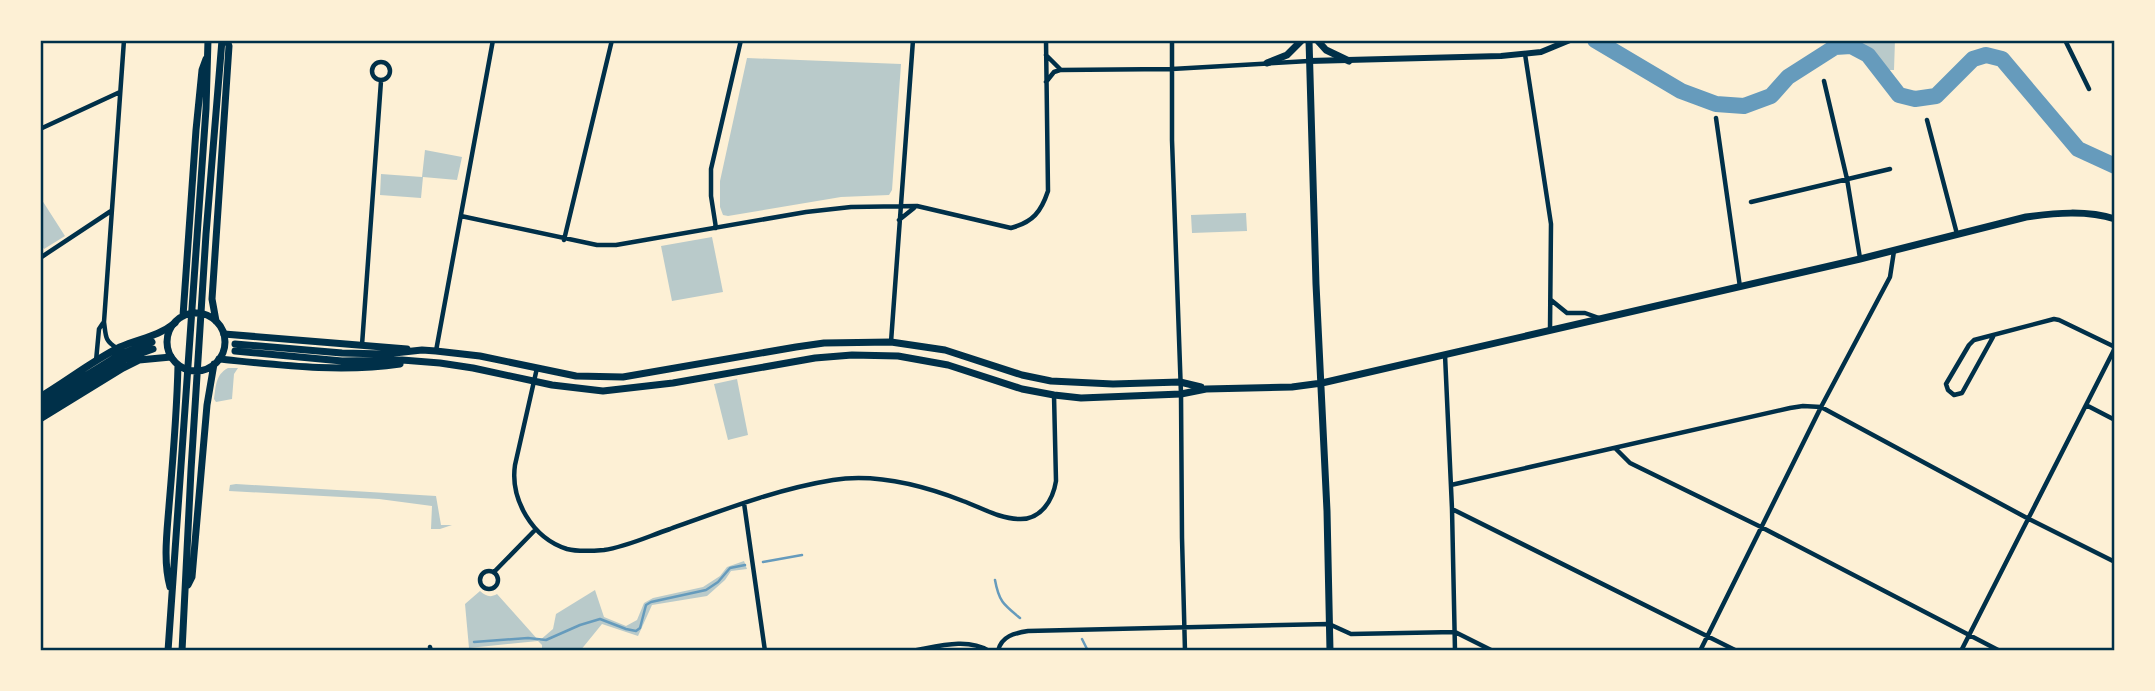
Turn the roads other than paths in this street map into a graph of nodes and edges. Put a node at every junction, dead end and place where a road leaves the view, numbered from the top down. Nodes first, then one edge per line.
1 (124, 40) edge
2 (208, 40) edge
3 (224, 40) edge
4 (493, 40) edge
5 (612, 40) edge
6 (741, 40) edge
7 (912, 40) edge
8 (1046, 40) edge
9 (1172, 40) edge
10 (1302, 40) edge
11 (1309, 40) edge
12 (1317, 40) edge
13 (2065, 40) edge
14 (1569, 41) edge
15 (208, 53) junction
16 (1525, 54) junction
17 (1046, 55) junction
18 (1309, 61) junction
19 (1349, 61) junction
20 (1268, 63) junction
21 (1172, 69) junction
22 (1060, 70) junction
23 (381, 81) junction
24 (1824, 81) dead end
25 (1046, 83) junction
26 (2089, 89) dead end
27 (120, 92) junction
28 (1716, 118) dead end
29 (1927, 120) dead end
30 (40, 130) edge
31 (1890, 169) dead end
32 (1847, 179) junction
33 (1751, 202) dead end
34 (900, 206) junction
35 (917, 206) junction
36 (112, 211) junction
37 (461, 216) junction
38 (2115, 219) edge
39 (899, 221) junction
40 (716, 228) junction
41 (1957, 234) junction
42 (565, 240) junction
43 (1894, 250) junction
44 (40, 258) edge
45 (1860, 259) junction
46 (186, 277) junction
47 (214, 280) junction
48 (1740, 286) junction
49 (1550, 299) junction
50 (183, 316) junction
51 (1600, 318) junction
52 (216, 321) junction
53 (104, 322) junction
54 (175, 323) junction
55 (1550, 330) junction
56 (224, 334) junction
57 (1993, 337) junction
58 (891, 342) junction
59 (362, 345) junction
60 (2115, 347) edge
61 (118, 348) junction
62 (422, 350) junction
63 (436, 351) junction
64 (875, 355) junction
65 (1445, 355) junction
66 (171, 357) junction
67 (96, 361) junction
68 (217, 362) junction
69 (414, 362) junction
70 (707, 363) junction
71 (178, 365) junction
72 (537, 368) junction
73 (709, 376) junction
74 (534, 382) junction
75 (1180, 382) junction
76 (1322, 383) junction
77 (1206, 388) junction
78 (1181, 394) junction
79 (1054, 396) junction
80 (40, 397) edge
81 (40, 404) edge
82 (2086, 405) junction
83 (1821, 407) junction
84 (40, 412) edge
85 (180, 413) junction
86 (206, 414) junction
87 (40, 419) edge
88 (2115, 420) edge
89 (1616, 449) junction
90 (1451, 485) junction
91 (744, 503) junction
92 (1452, 509) junction
93 (2027, 518) junction
94 (1762, 527) junction
95 (536, 529) junction
96 (2115, 562) edge
97 (494, 572) junction
98 (186, 589) junction
99 (1329, 624) junction
100 (1185, 626) junction
101 (1455, 632) junction
102 (1969, 634) junction
103 (1707, 635) junction
104 (168, 651) edge
105 (182, 651) edge
106 (765, 651) edge
107 (912, 651) edge
108 (989, 651) edge
109 (998, 651) edge
110 (1185, 651) edge
111 (1330, 651) edge
112 (1455, 651) edge
113 (1493, 651) edge
114 (1699, 651) edge
115 (1737, 651) edge
116 (1961, 651) edge
117 (2000, 651) edge

1 - 27 street
2 - 15 main road
3 - 47 main road
3 - 98 main road
4 - 37 street
5 - 42 street
6 - 40 street
7 - 34 street
8 - 17 street
9 - 21 street
10 - 20 main road
11 - 18 main road
12 - 19 main road
13 - 26 street
14 - 16 street
15 - 46 main road
15 - 85 main road
16 - 19 street
16 - 49 street
17 - 22 street
17 - 25 street
18 - 19 street
18 - 20 street
18 - 76 main road
20 - 21 street
21 - 22 street
21 - 75 street
22 - 25 street
23 - 23 street
23 - 59 street
24 - 32 street
25 - 35 street
27 - 30 street
27 - 36 street
28 - 48 street
29 - 41 street
31 - 32 street
32 - 33 street
32 - 45 street
34 - 35 street
34 - 39 street
34 - 40 street
35 - 39 street
36 - 44 street
36 - 53 street
37 - 42 street
37 - 63 street
38 - 41 main road
39 - 58 street
40 - 42 street
41 - 43 main road
43 - 45 main road
43 - 83 street
45 - 48 main road
46 - 47 main road
46 - 50 main road
47 - 52 main road
48 - 51 main road
49 - 51 street
49 - 55 street
50 - 52 main road
50 - 54 main road
51 - 55 main road
52 - 56 main road
53 - 61 street
53 - 67 street
54 - 61 main road
54 - 66 main road
55 - 65 main road
56 - 59 main road
56 - 68 main road
57 - 57 street
57 - 60 street
58 - 64 main road
58 - 70 main road
58 - 75 main road
59 - 62 main road
60 - 82 street
61 - 67 main road
62 - 63 main road
62 - 69 main road
63 - 72 main road
64 - 73 main road
64 - 79 main road
65 - 76 main road
65 - 90 street
66 - 71 main road
66 - 87 main road
67 - 80 main road
68 - 69 main road
68 - 71 main road
68 - 86 main road
69 - 74 main road
70 - 72 main road
70 - 73 main road
71 - 85 main road
72 - 74 street
73 - 74 main road
74 - 95 street
75 - 77 main road
75 - 78 street
76 - 77 main road
76 - 99 main road
77 - 78 main road
78 - 79 main road
78 - 100 street
79 - 91 street
81 - 84 main road
82 - 88 street
82 - 93 street
83 - 89 street
83 - 93 street
83 - 94 street
85 - 86 main road
85 - 104 main road
86 - 98 main road
89 - 90 street
89 - 94 street
90 - 92 street
91 - 95 street
91 - 106 street
92 - 101 street
92 - 103 street
93 - 96 street
93 - 102 street
94 - 102 street
94 - 103 street
95 - 97 street
97 - 97 street
98 - 105 main road
99 - 100 street
99 - 101 street
99 - 111 main road
100 - 109 street
100 - 110 street
101 - 112 street
101 - 113 street
102 - 116 street
102 - 117 street
103 - 114 street
103 - 115 street
107 - 108 street

